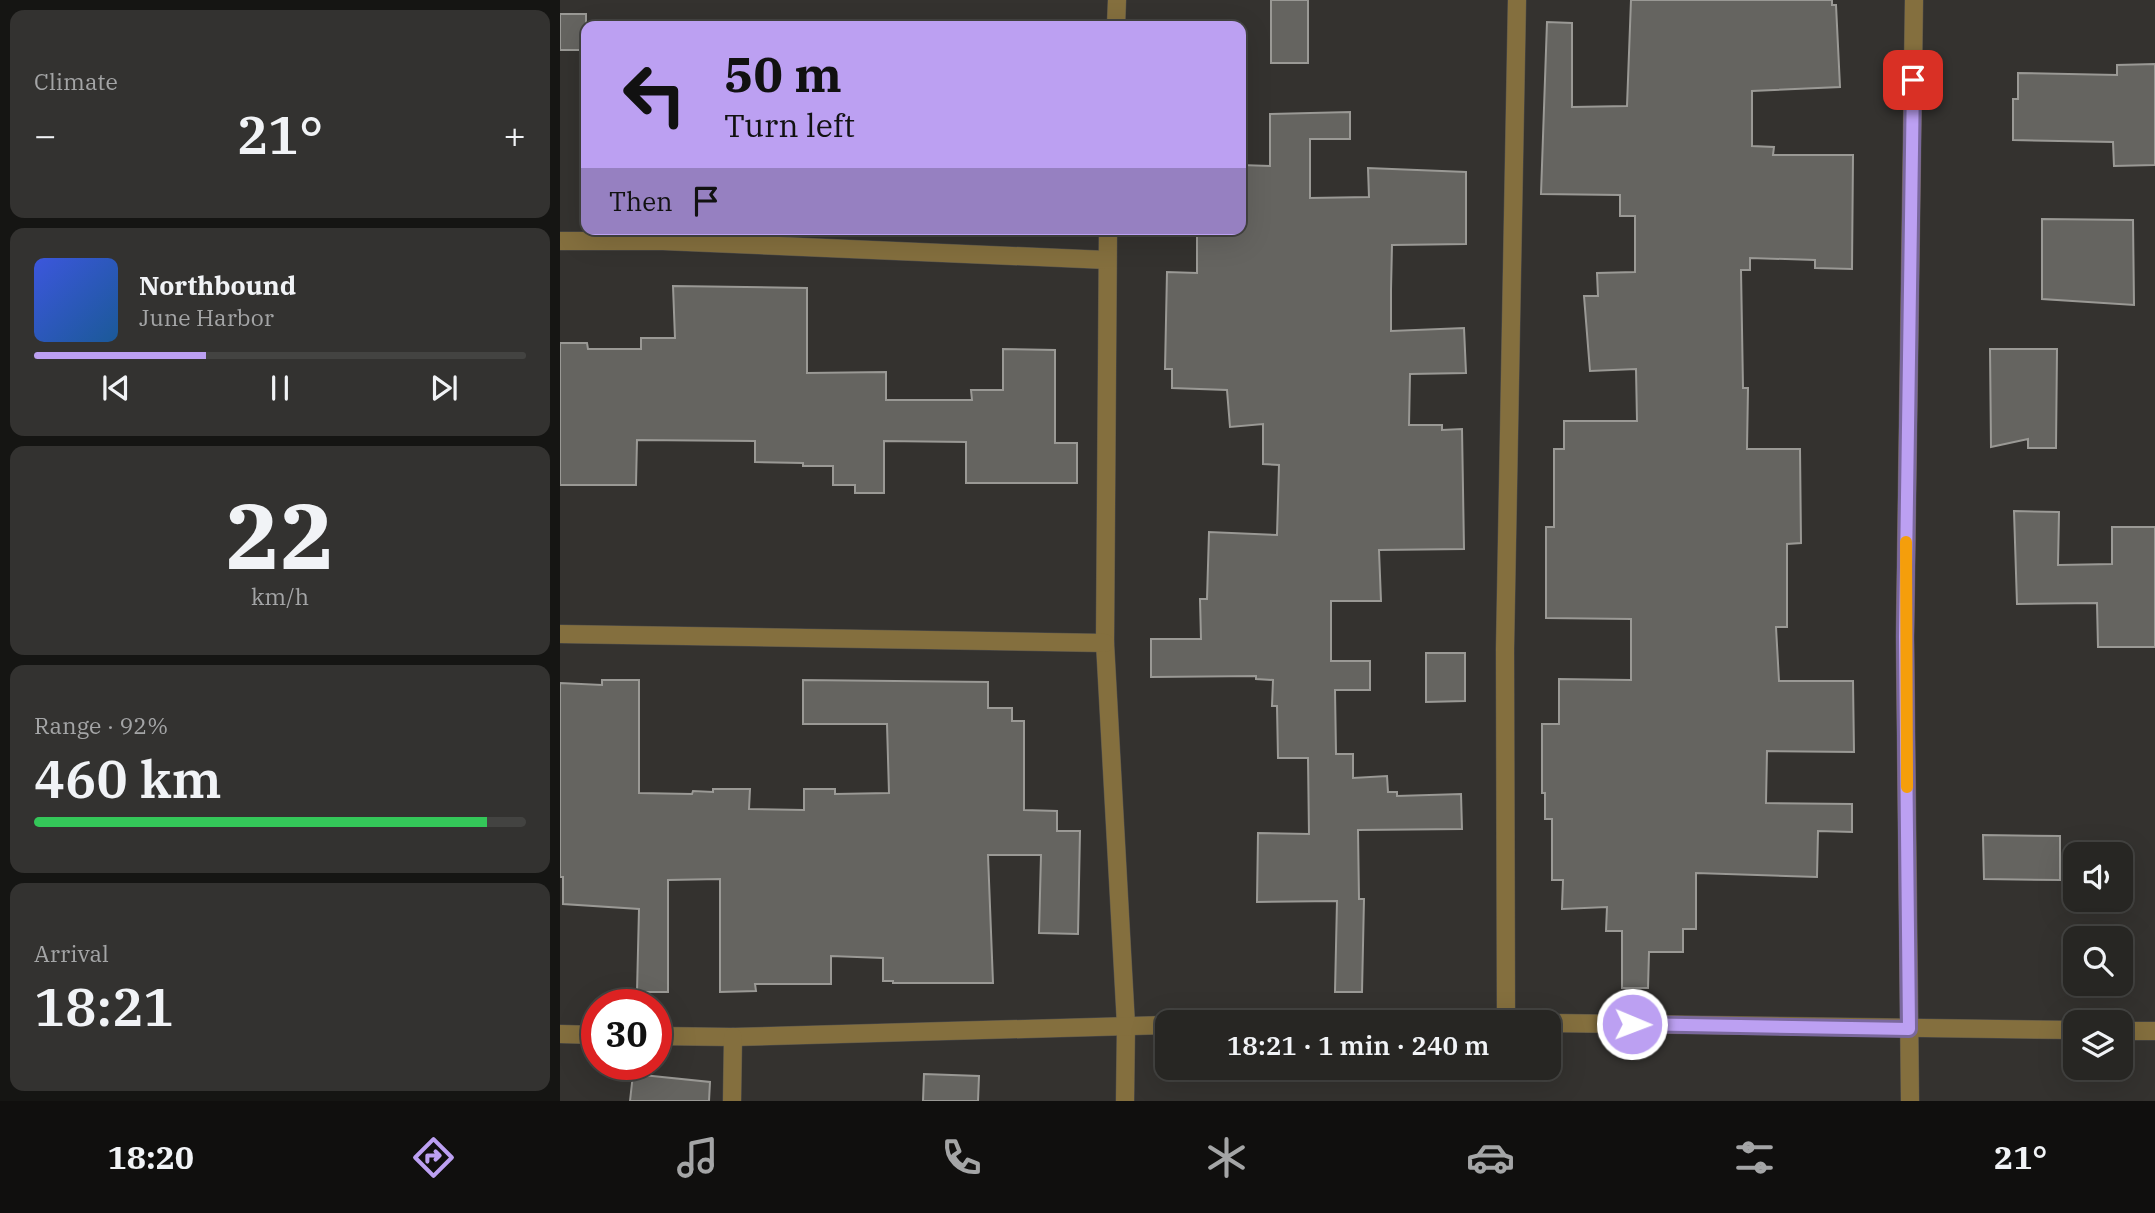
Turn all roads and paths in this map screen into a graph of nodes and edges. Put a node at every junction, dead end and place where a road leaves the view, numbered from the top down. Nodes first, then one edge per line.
1 (1118, 0) edge
2 (1517, 0) edge
3 (1914, 0) edge
4 (1116, 21) edge
5 (1108, 235) edge
6 (560, 241) edge
7 (1107, 260) junction
8 (560, 634) edge
9 (1105, 643) junction
10 (1507, 1010) edge
11 (1561, 1023) edge
12 (1155, 1024) edge
13 (1126, 1025) junction
14 (1909, 1029) junction
15 (2063, 1030) edge
16 (2133, 1031) edge
17 (2155, 1031) edge
18 (560, 1034) edge
19 (581, 1035) edge
20 (672, 1036) edge
21 (733, 1037) junction
22 (732, 1101) edge
23 (1125, 1101) edge
24 (1910, 1101) edge

1 - 4 street
2 - 10 street
3 - 14 street
5 - 7 street
6 - 7 street
7 - 9 street
8 - 9 street
9 - 13 street
11 - 14 street
12 - 13 street
13 - 21 street
13 - 23 street
14 - 15 street
14 - 24 street
16 - 17 street
18 - 19 street
20 - 21 street
21 - 22 street

